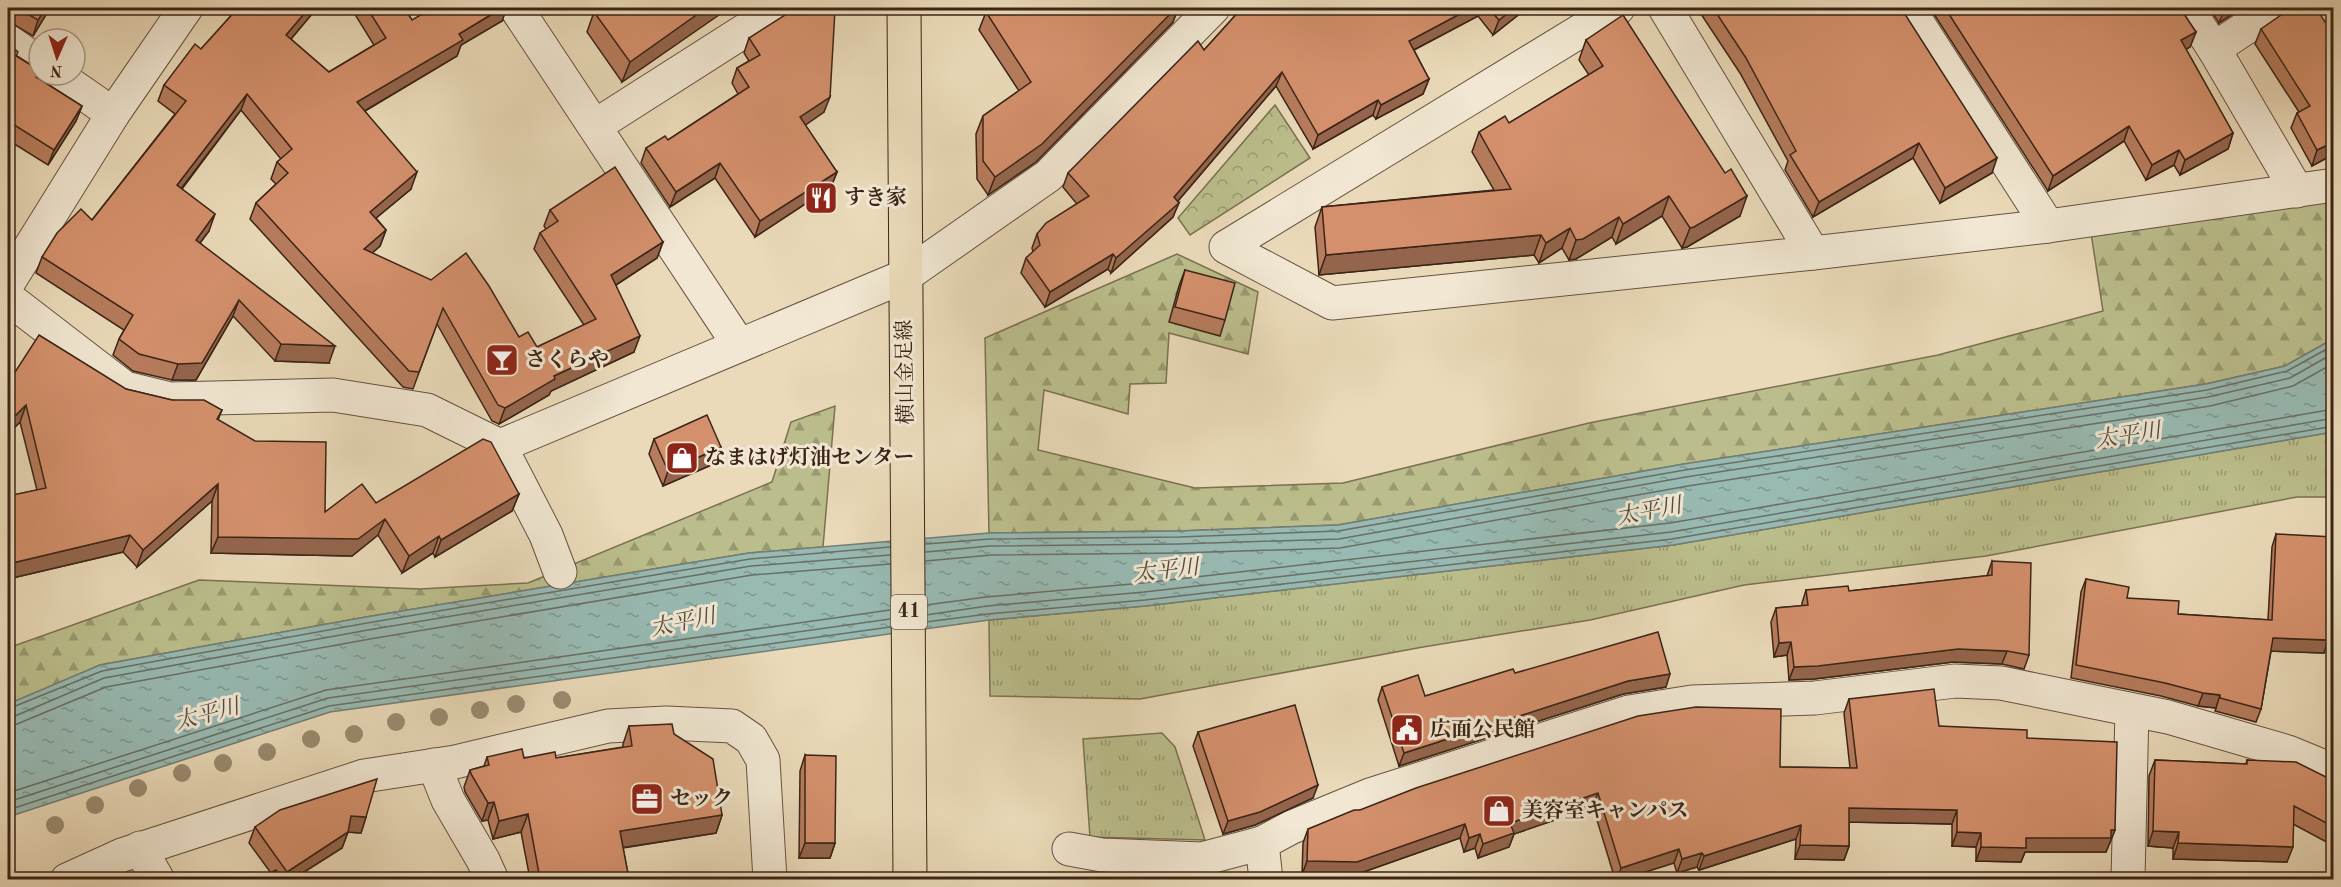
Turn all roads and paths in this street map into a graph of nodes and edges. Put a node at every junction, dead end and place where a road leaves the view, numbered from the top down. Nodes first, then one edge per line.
1 (186, 8) edge
2 (516, 8) edge
3 (780, 8) edge
4 (904, 8) edge
5 (1213, 8) edge
6 (1618, 8) edge
7 (1665, 8) edge
8 (1908, 8) edge
9 (2187, 8) edge
10 (2275, 8) edge
11 (8, 41) edge
12 (2214, 49) junction
13 (27, 54) edge
14 (74, 87) edge
15 (112, 114) junction
16 (595, 126) junction
17 (2334, 185) edge
18 (2297, 192) junction
19 (2048, 226) junction
20 (1813, 253) junction
21 (905, 276) junction
22 (8, 283) edge
23 (8, 298) edge
24 (739, 345) junction
25 (500, 446) junction
26 (560, 572) dead end
27 (2132, 710) junction
28 (434, 765) junction
29 (2334, 771) edge
30 (1262, 843) junction
31 (140, 848) junction
32 (1069, 849) dead end
33 (67, 879) edge
34 (158, 879) edge
35 (492, 879) edge
36 (770, 879) edge
37 (910, 879) edge
38 (1266, 879) edge
39 (2128, 879) edge

1 - 15 street
2 - 16 street
3 - 16 street
4 - 21 main road, 横山金足線 / 41
5 - 21 street
6 - 20 street
7 - 20 street
8 - 19 street
9 - 12 street
10 - 12 street
11 - 13 street
12 - 18 street
14 - 15 street
15 - 22 street
16 - 24 street
17 - 18 street
18 - 19 street
19 - 20 street
21 - 24 street
21 - 37 main road, 横山金足線 / 41
23 - 25 street
24 - 25 street
25 - 26 street
27 - 29 street
27 - 30 street
27 - 39 street
28 - 31 street
28 - 35 street
28 - 36 street
30 - 32 street
30 - 38 street
31 - 33 street
31 - 34 street

